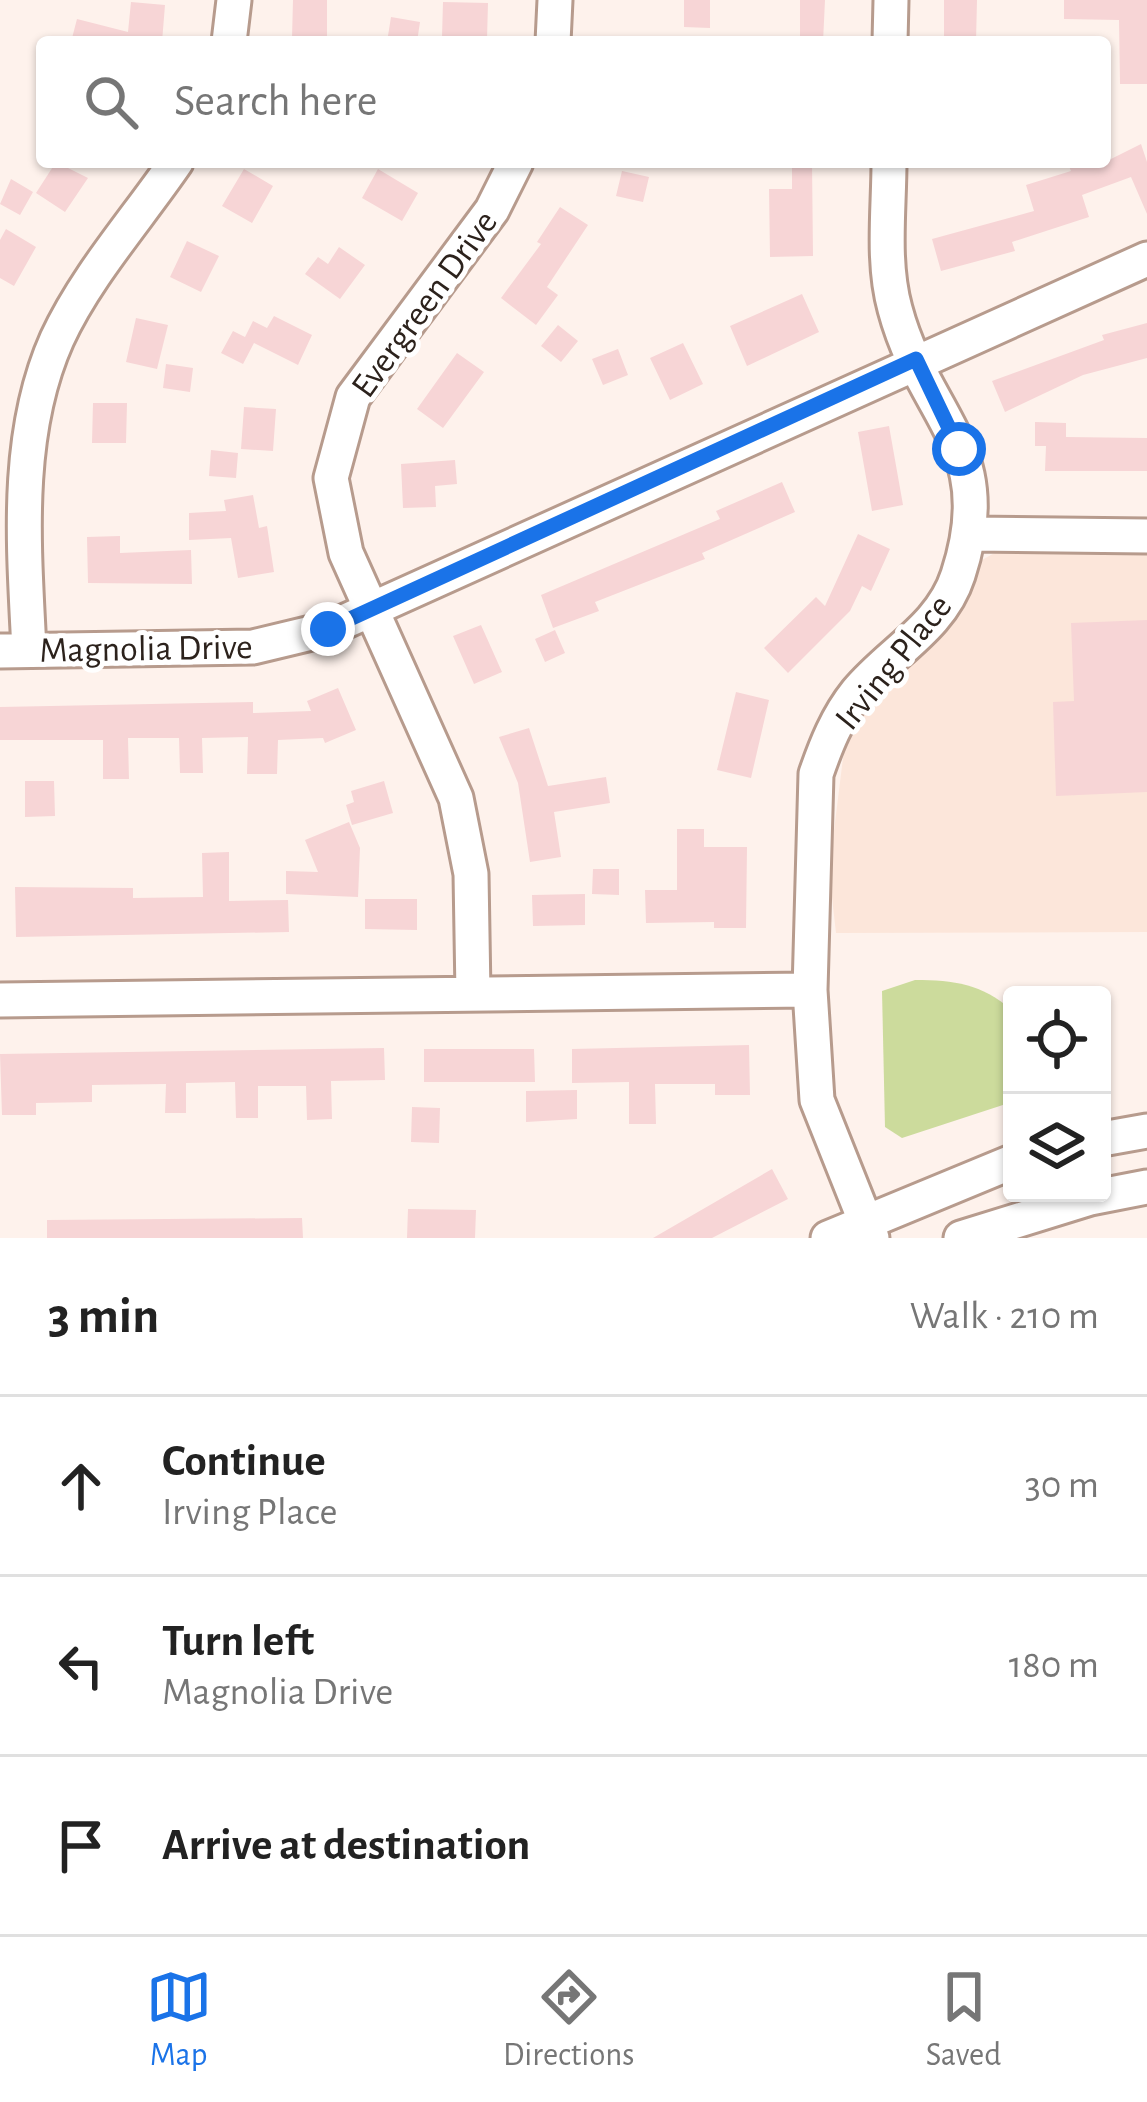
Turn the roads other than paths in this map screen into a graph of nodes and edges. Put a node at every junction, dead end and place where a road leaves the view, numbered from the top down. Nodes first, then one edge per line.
1 (234, 0) edge
2 (555, 0) edge
3 (891, 0) edge
4 (230, 36) edge
5 (553, 36) edge
6 (890, 36) edge
7 (172, 168) edge
8 (513, 168) edge
9 (889, 168) edge
10 (1147, 259) edge
11 (916, 359) junction
12 (971, 534) junction
13 (1147, 536) edge
14 (371, 610) junction
15 (15, 651) edge
16 (810, 990) junction
17 (473, 994) junction
18 (0, 1000) edge
19 (1147, 1131) edge
20 (1111, 1137) edge
21 (1003, 1166) edge
22 (1147, 1187) edge
23 (868, 1230) edge
24 (828, 1238) edge
25 (961, 1238) edge

1 - 4 street
2 - 5 street
3 - 6 street
7 - 15 street
8 - 14 street, Evergreen Drive
9 - 11 street, Irving Place
10 - 11 street, Magnolia Drive
11 - 12 street, Irving Place
11 - 14 street, Magnolia Drive
12 - 13 street
12 - 16 street, Irving Place
14 - 15 street, Magnolia Drive
14 - 17 street, Evergreen Drive
16 - 17 street
16 - 23 street, Irving Place
17 - 18 street
19 - 20 street
21 - 23 street
22 - 25 street
23 - 24 street

